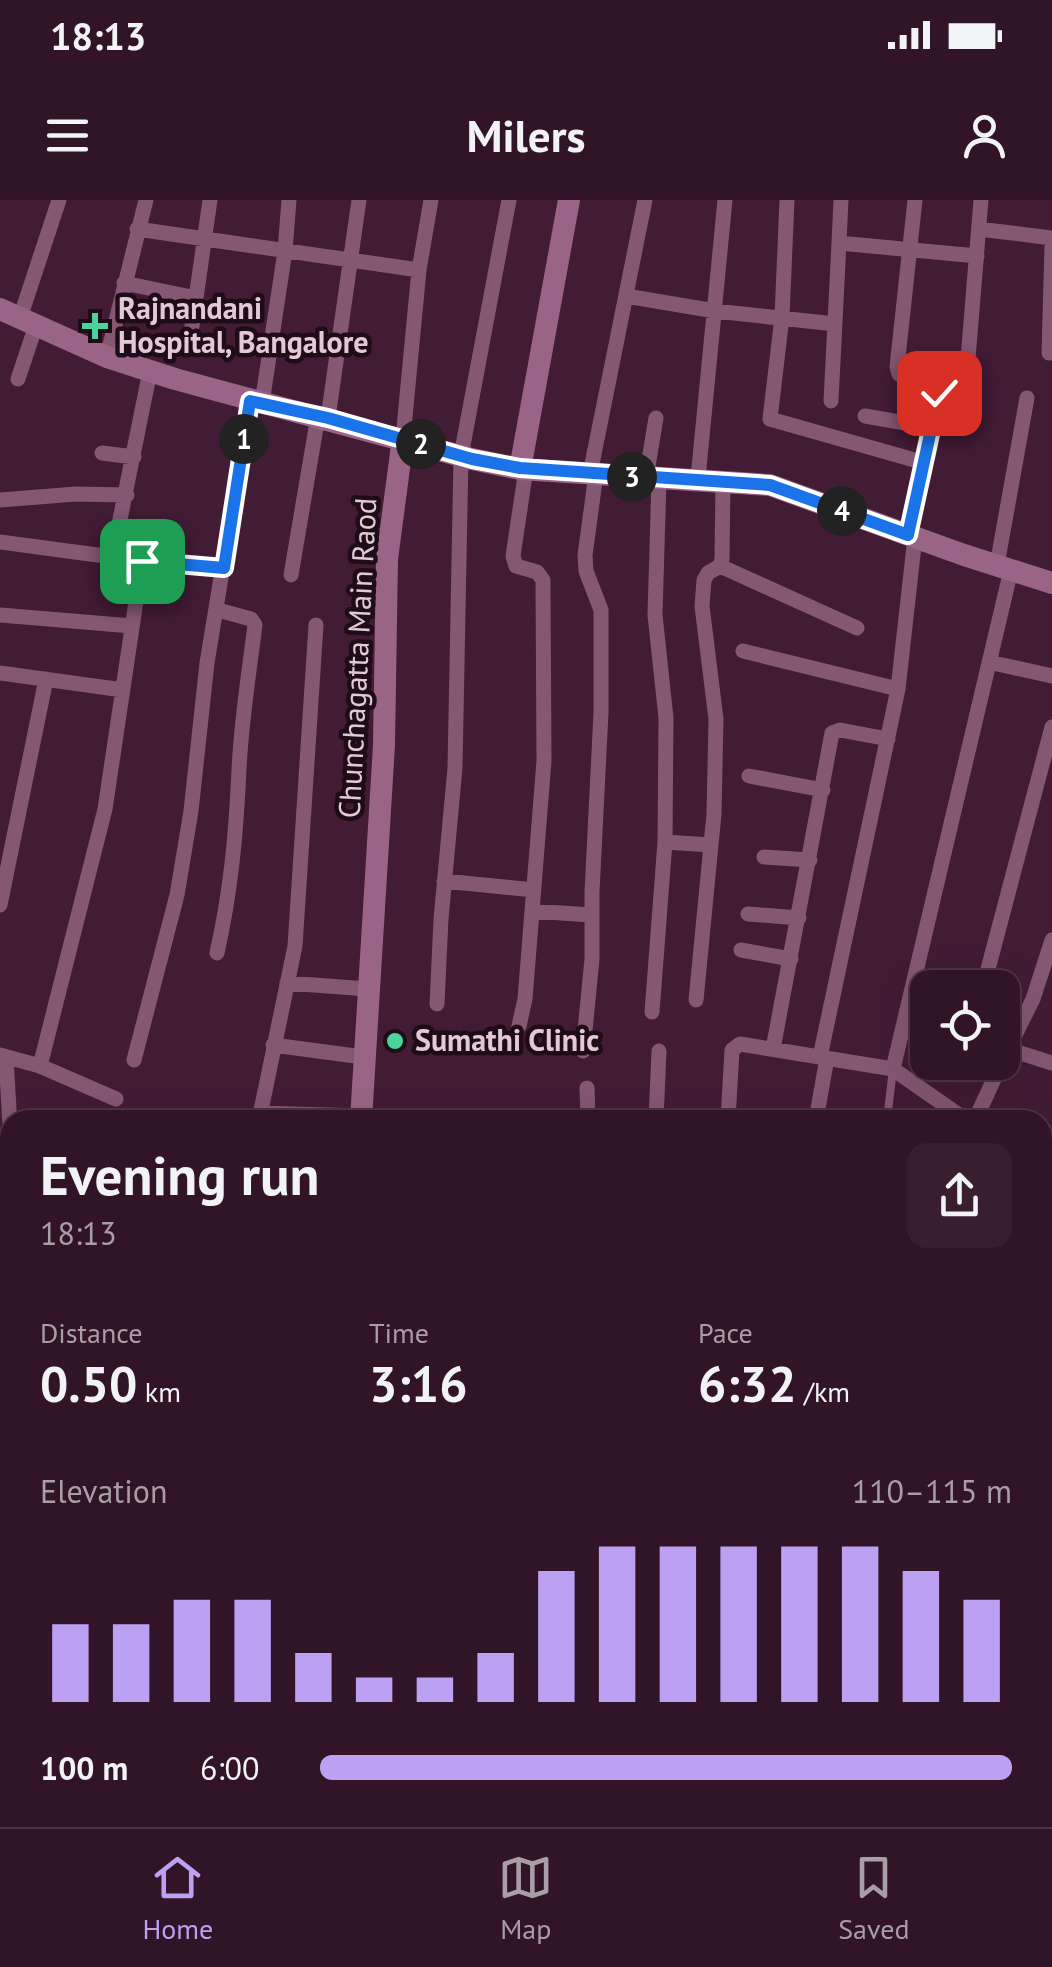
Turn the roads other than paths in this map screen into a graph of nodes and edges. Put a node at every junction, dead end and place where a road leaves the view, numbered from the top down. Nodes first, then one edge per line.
1 (59, 200) edge
2 (146, 200) edge
3 (210, 200) edge
4 (289, 200) edge
5 (360, 200) edge
6 (430, 200) edge
7 (509, 200) edge
8 (569, 200) edge
9 (646, 200) edge
10 (725, 200) edge
11 (787, 200) edge
12 (842, 200) edge
13 (915, 200) edge
14 (981, 200) edge
15 (137, 229) junction
16 (978, 229) junction
17 (1052, 238) edge
18 (205, 239) junction
19 (838, 243) junction
20 (1052, 246) edge
21 (285, 251) junction
22 (912, 251) junction
23 (977, 256) junction
24 (352, 262) junction
25 (418, 270) junction
26 (124, 282) junction
27 (626, 296) junction
28 (196, 298) junction
29 (715, 311) junction
30 (19, 317) edge
31 (782, 317) junction
32 (835, 324) junction
33 (190, 347) dead end
34 (1049, 353) dead end
35 (107, 357) junction
36 (150, 372) junction
37 (18, 380) dead end
38 (941, 384) junction
39 (1027, 398) dead end
40 (831, 401) dead end
41 (256, 402) junction
42 (864, 416) dead end
43 (323, 417) junction
44 (656, 418) dead end
45 (934, 428) junction
46 (403, 438) junction
47 (102, 453) dead end
48 (461, 456) junction
49 (134, 457) junction
50 (925, 463) junction
51 (523, 469) junction
52 (593, 474) junction
53 (653, 478) junction
54 (698, 478) junction
55 (723, 481) junction
56 (127, 495) junction
57 (0, 500) edge
58 (912, 536) junction
59 (0, 542) edge
60 (116, 556) junction
61 (141, 560) junction
62 (720, 566) junction
63 (224, 568) junction
64 (1004, 568) junction
65 (291, 575) dead end
66 (1052, 582) edge
67 (218, 610) junction
68 (0, 615) edge
69 (316, 625) dead end
70 (132, 626) junction
71 (857, 628) dead end
72 (743, 651) dead end
73 (989, 662) junction
74 (0, 673) edge
75 (1052, 676) edge
76 (46, 679) junction
77 (898, 689) junction
78 (123, 690) junction
79 (1052, 727) edge
80 (888, 739) junction
81 (749, 776) dead end
82 (822, 790) junction
83 (665, 842) junction
84 (711, 845) junction
85 (764, 857) dead end
86 (810, 860) junction
87 (444, 881) junction
88 (534, 890) junction
89 (0, 905) edge
90 (532, 911) junction
91 (591, 914) junction
92 (748, 914) dead end
93 (799, 918) junction
94 (1052, 940) edge
95 (740, 950) dead end
96 (216, 953) dead end
97 (791, 959) junction
98 (988, 970) edge
99 (287, 982) junction
100 (368, 989) junction
101 (1033, 999) junction
102 (696, 1000) dead end
103 (437, 1004) dead end
104 (1052, 1005) edge
105 (652, 1012) dead end
106 (1020, 1025) edge
107 (520, 1026) dead end
108 (273, 1045) junction
109 (773, 1050) junction
110 (659, 1051) dead end
111 (583, 1052) dead end
112 (3, 1056) edge
113 (364, 1056) junction
114 (824, 1058) junction
115 (1020, 1059) edge
116 (134, 1060) dead end
117 (1052, 1063) edge
118 (40, 1066) junction
119 (893, 1069) junction
120 (993, 1080) edge
121 (587, 1088) dead end
122 (116, 1099) dead end
123 (8, 1110) edge
124 (260, 1110) edge
125 (361, 1110) edge
126 (588, 1110) edge
127 (656, 1110) edge
128 (729, 1110) edge
129 (817, 1110) edge
130 (888, 1110) edge
131 (952, 1110) edge
132 (980, 1110) edge

1 - 30 street
2 - 15 street
3 - 18 street
4 - 21 street
5 - 24 street
6 - 25 street, Chunchagatta Main Raod
7 - 48 street
8 - 51 street
9 - 27 street
10 - 29 street
11 - 31 street
12 - 19 street
13 - 22 street
14 - 16 street
15 - 18 street
15 - 26 street
16 - 17 street
16 - 23 street
18 - 21 street
18 - 28 street
19 - 22 street
19 - 32 street
20 - 34 street
21 - 24 street
21 - 41 street
22 - 23 street
22 - 38 street
23 - 38 street
24 - 25 street
24 - 43 street
25 - 46 street, Chunchagatta Main Raod
26 - 28 street
26 - 35 street
27 - 29 street
27 - 52 street
28 - 33 street
29 - 31 street
29 - 54 street
30 - 35 street
30 - 37 street
31 - 32 street
31 - 50 street
32 - 40 street
35 - 36 street
36 - 41 street
36 - 49 street
38 - 45 street
39 - 64 street
41 - 43 street
41 - 63 street
42 - 45 street
43 - 46 street
43 - 65 street
44 - 53 street
45 - 50 street
46 - 48 street
46 - 100 street, Chunchagatta Main Raod
47 - 49 street
48 - 51 street
48 - 87 street
49 - 56 street
50 - 58 street
51 - 52 street
51 - 88 street
52 - 53 street
52 - 91 street
53 - 54 street
53 - 83 street
54 - 55 street
55 - 58 street
55 - 62 street
56 - 57 street
56 - 60 street
58 - 64 street
58 - 77 street
59 - 60 street
60 - 61 street
61 - 63 street
61 - 70 street
62 - 71 street
62 - 84 street
63 - 67 street
64 - 66 street
64 - 73 street
67 - 96 street
67 - 116 street
68 - 70 street
69 - 99 street
70 - 78 street
72 - 77 street
73 - 75 street
73 - 119 street
74 - 76 street
76 - 78 street
76 - 89 street
77 - 80 street
78 - 118 street
79 - 98 street
80 - 82 street
80 - 114 street
81 - 82 street
82 - 86 street
83 - 84 street
83 - 105 street
84 - 102 street
85 - 86 street
86 - 93 street
87 - 88 street
87 - 103 street
88 - 90 street
90 - 91 street
90 - 107 street
91 - 111 street
92 - 93 street
93 - 97 street
94 - 101 street
95 - 97 street
97 - 109 street
99 - 100 street
99 - 108 street
100 - 113 street, Chunchagatta Main Raod
101 - 104 street
101 - 106 street
108 - 113 street
108 - 124 street
109 - 114 street
109 - 128 street
110 - 127 street
112 - 118 street
112 - 123 street
113 - 125 street, Chunchagatta Main Raod
114 - 119 street
114 - 129 street
115 - 117 street
118 - 122 street
119 - 130 lane
119 - 131 street
120 - 132 street
121 - 126 street

